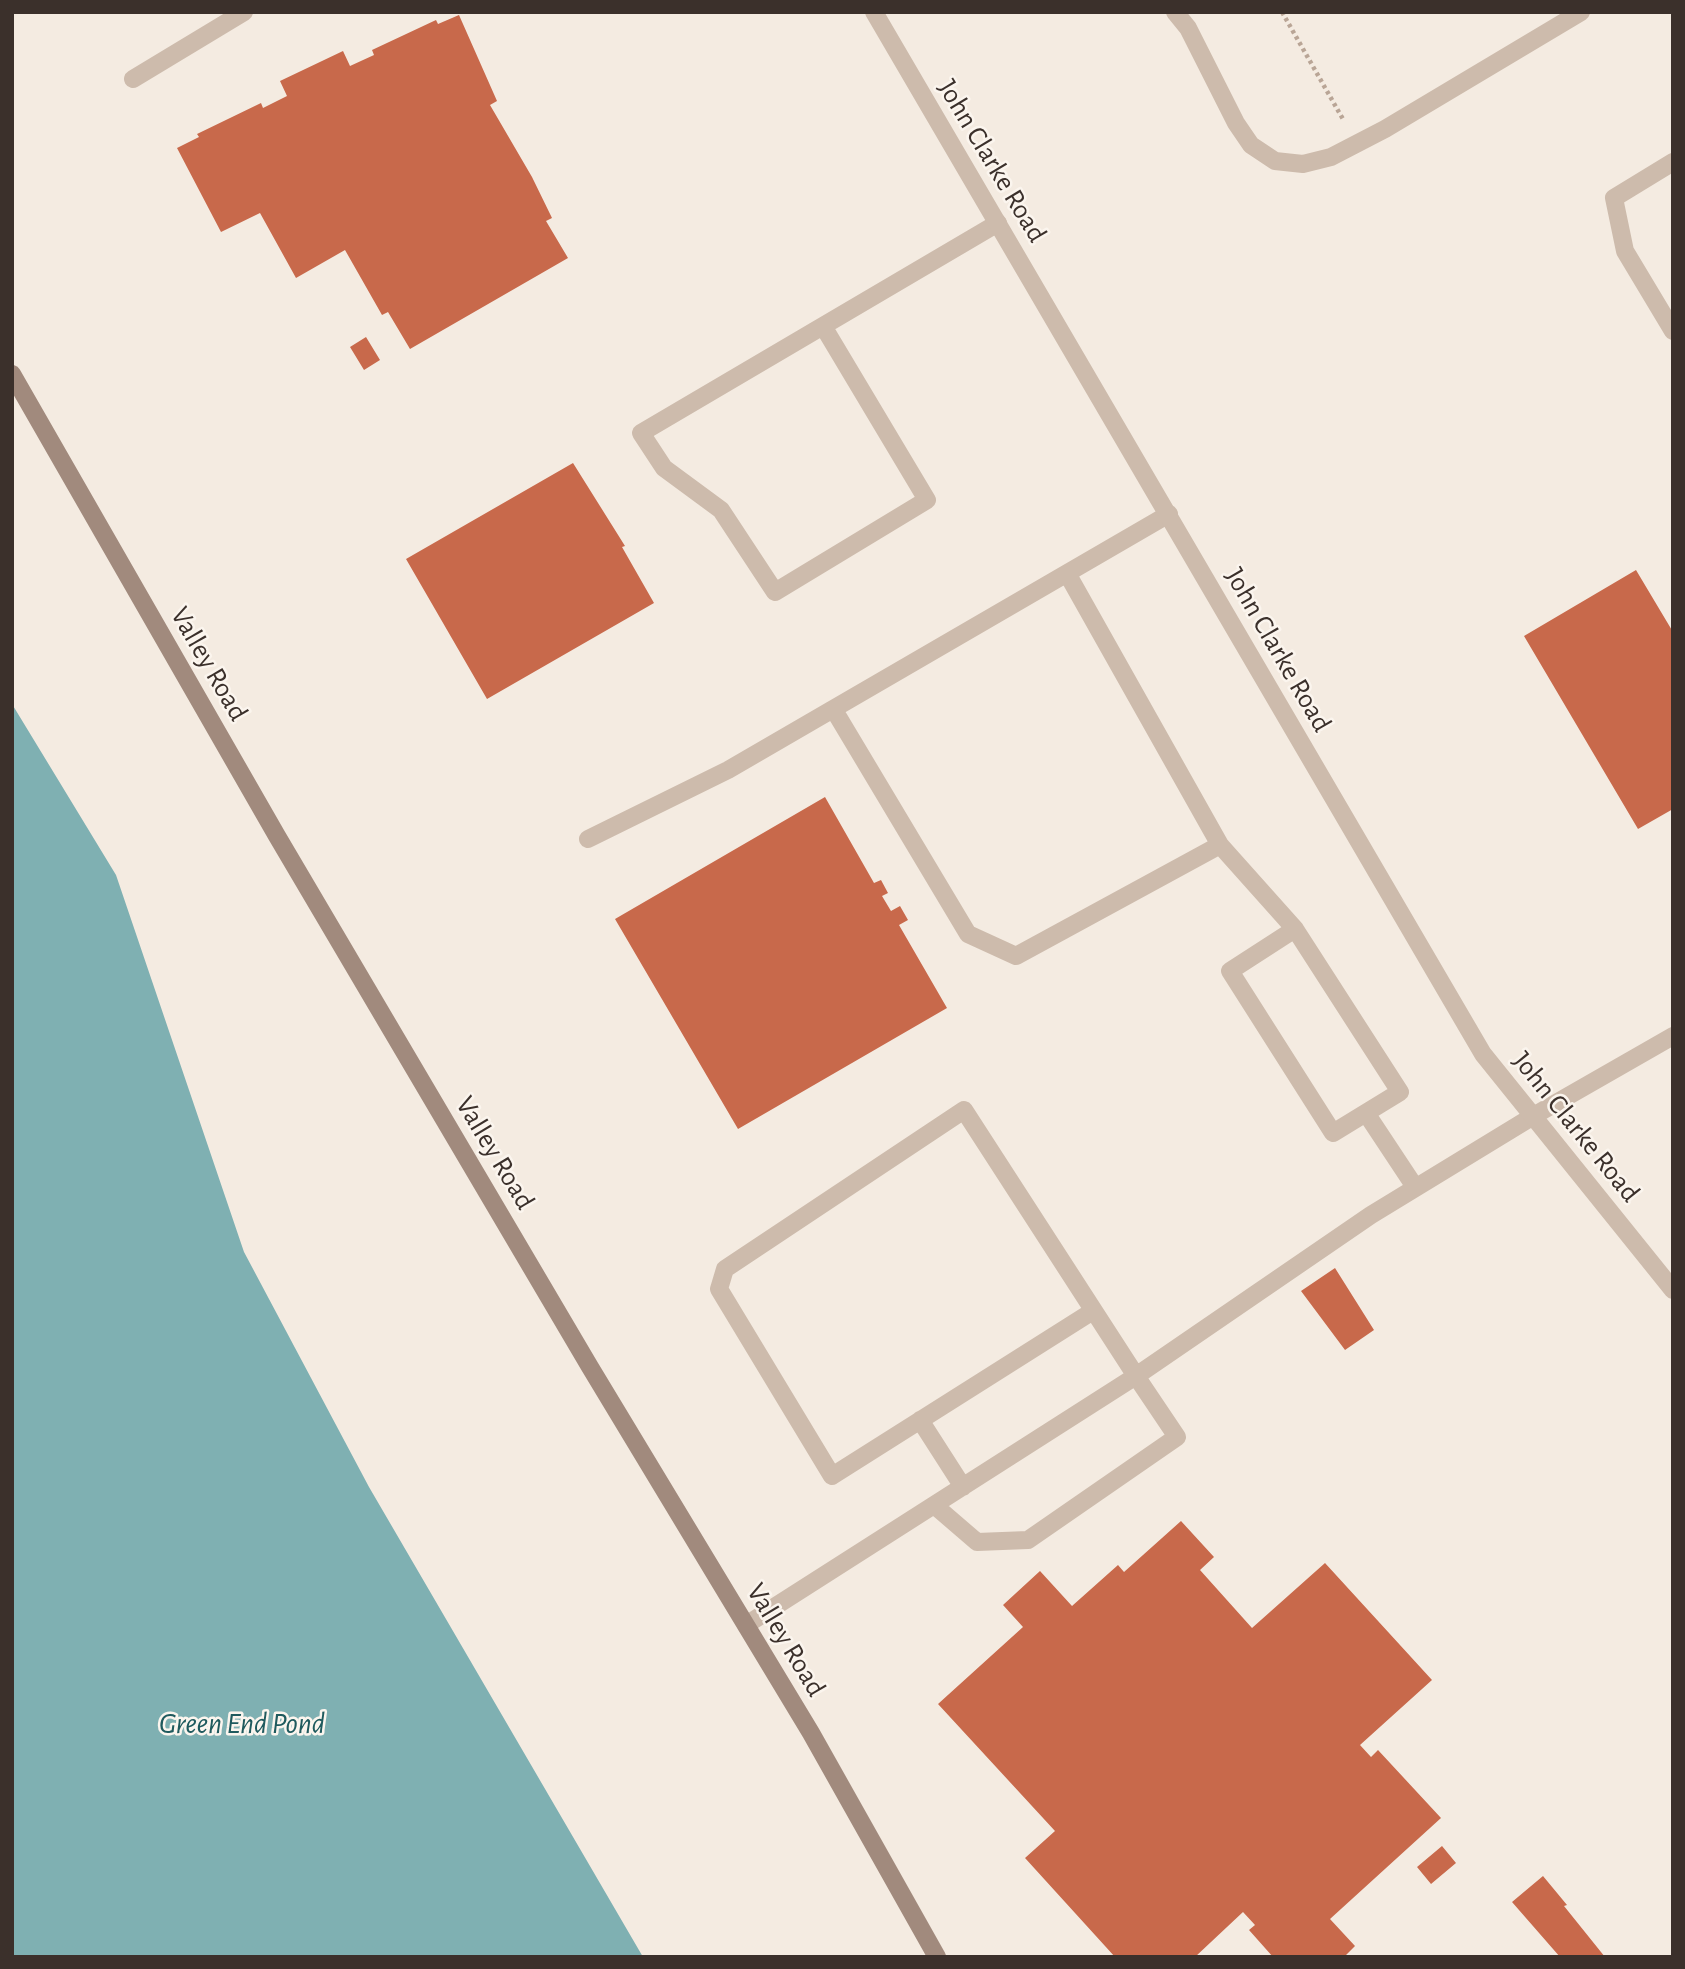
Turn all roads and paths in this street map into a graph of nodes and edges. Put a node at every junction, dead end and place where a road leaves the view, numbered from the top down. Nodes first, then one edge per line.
1 (244, 12) edge
2 (874, 12) edge
3 (1175, 12) edge
4 (1282, 12) edge
5 (1581, 12) edge
6 (133, 79) dead end
7 (1357, 143) junction
8 (1673, 163) edge
9 (998, 222) junction
10 (823, 326) junction
11 (1673, 331) edge
12 (12, 374) edge
13 (1169, 514) junction
14 (1068, 575) junction
15 (834, 709) junction
16 (588, 839) dead end
17 (1220, 845) junction
18 (1295, 929) junction
19 (1673, 1036) edge
20 (1366, 1113) junction
21 (1535, 1115) junction
22 (1415, 1187) junction
23 (1673, 1290) edge
24 (1093, 1311) junction
25 (1136, 1376) junction
26 (920, 1420) junction
27 (962, 1487) junction
28 (934, 1505) junction
29 (746, 1625) junction
30 (937, 1957) edge

1 - 6 street
2 - 9 street, John Clarke Road
3 - 7 street
4 - 7 path
5 - 7 street
8 - 11 street
9 - 10 street
9 - 13 street, John Clarke Road
10 - 10 street
12 - 29 main road, Valley Road
13 - 14 street
13 - 21 street, John Clarke Road
14 - 15 street
14 - 17 street
15 - 16 street
15 - 17 street
17 - 18 street
18 - 20 street
18 - 20 street
19 - 21 street
20 - 22 street
21 - 22 street
21 - 23 street, John Clarke Road
22 - 25 street
24 - 25 street
24 - 26 street
24 - 26 street
25 - 27 street
25 - 28 street
26 - 27 street
27 - 28 street
28 - 29 street
29 - 30 main road, Valley Road

